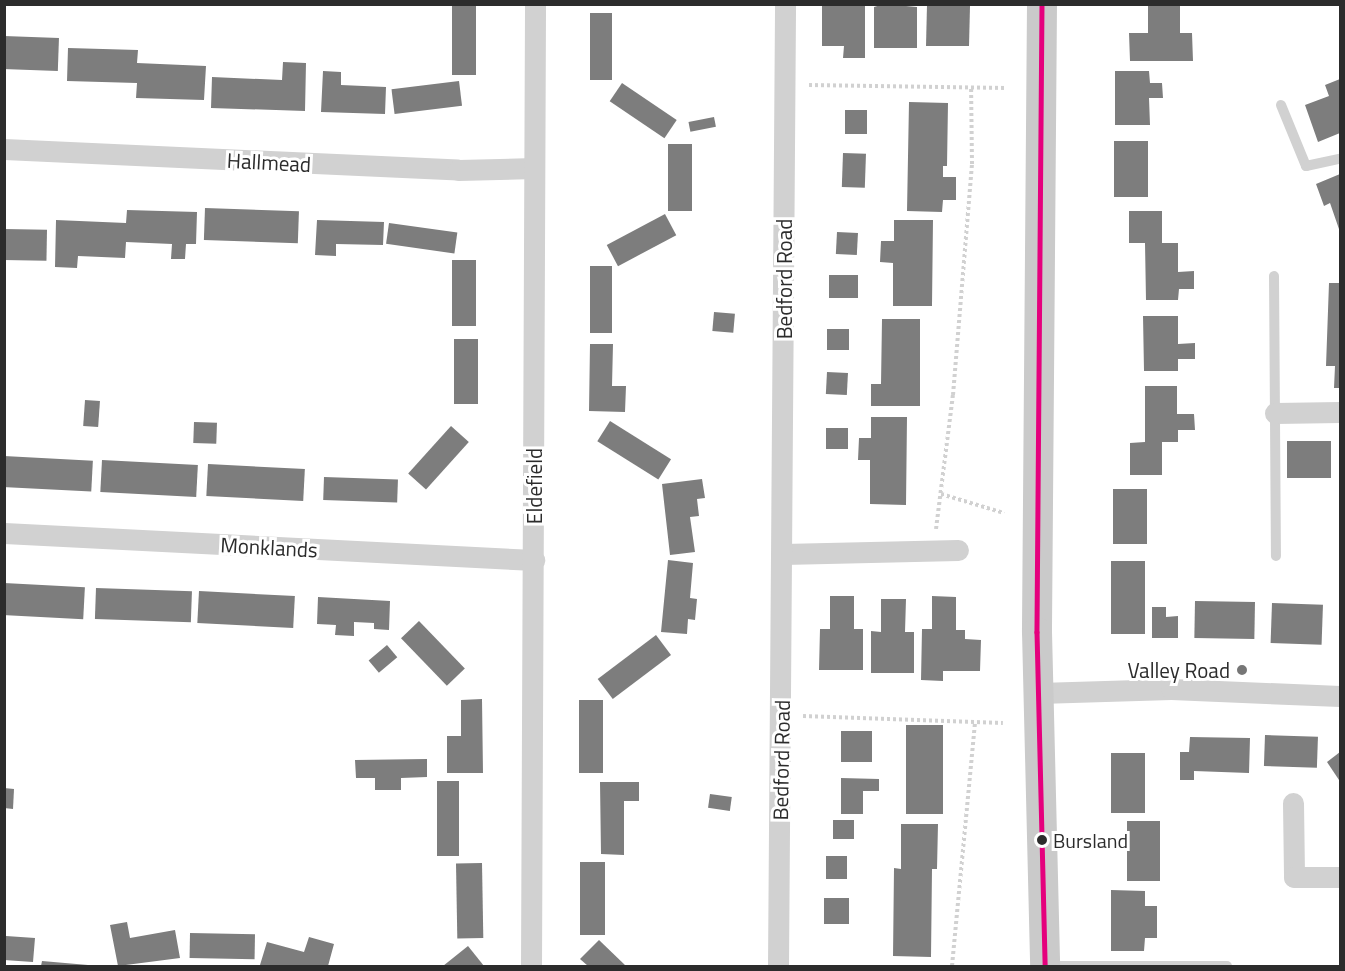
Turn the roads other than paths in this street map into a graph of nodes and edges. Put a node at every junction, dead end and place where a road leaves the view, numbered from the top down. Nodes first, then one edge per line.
1 (535, 4) edge
2 (784, 4) edge
3 (1042, 4) edge
4 (1281, 105) dead end
5 (4, 149) edge
6 (1341, 159) edge
7 (534, 168) junction
8 (1274, 276) dead end
9 (1275, 412) junction
10 (1341, 412) edge
11 (4, 533) edge
12 (958, 550) dead end
13 (783, 554) junction
14 (1276, 556) dead end
15 (534, 560) junction
16 (1039, 693) junction
17 (1341, 696) edge
18 (1293, 803) dead end
19 (1341, 877) edge
20 (531, 966) edge
21 (778, 966) edge
22 (1045, 966) edge
23 (1227, 966) edge

1 - 7 street, Eldefield
2 - 13 street, Bedford Road
3 - 16 street
4 - 6 lane
5 - 7 street, Hallmead
7 - 15 street, Eldefield
8 - 9 lane
9 - 10 street
9 - 14 lane
11 - 15 street, Monklands
12 - 13 street
13 - 21 street, Bedford Road
15 - 20 street, Eldefield
16 - 17 street
16 - 22 street
18 - 19 street
22 - 23 lane

